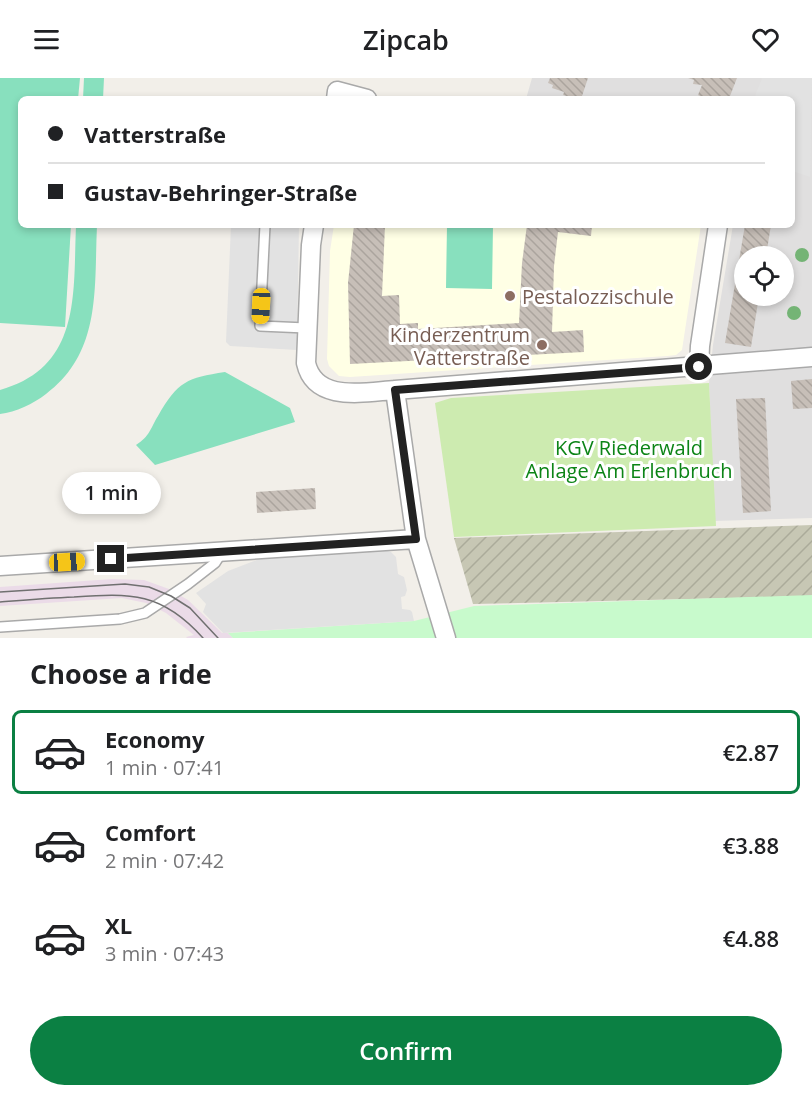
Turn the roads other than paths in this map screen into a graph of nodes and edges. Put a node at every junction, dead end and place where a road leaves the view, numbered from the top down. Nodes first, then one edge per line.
1 (265, 228) edge
2 (314, 228) edge
3 (718, 228) edge
4 (306, 328) junction
5 (812, 357) edge
6 (699, 367) junction
7 (395, 390) junction
8 (416, 539) junction
9 (222, 552) junction
10 (0, 566) edge
11 (0, 627) edge
12 (446, 638) edge

1 - 4 lane
2 - 4 street
3 - 6 street
4 - 7 street
5 - 6 street
6 - 7 street
7 - 8 street
8 - 9 street
8 - 12 street
9 - 10 street
9 - 11 lane

